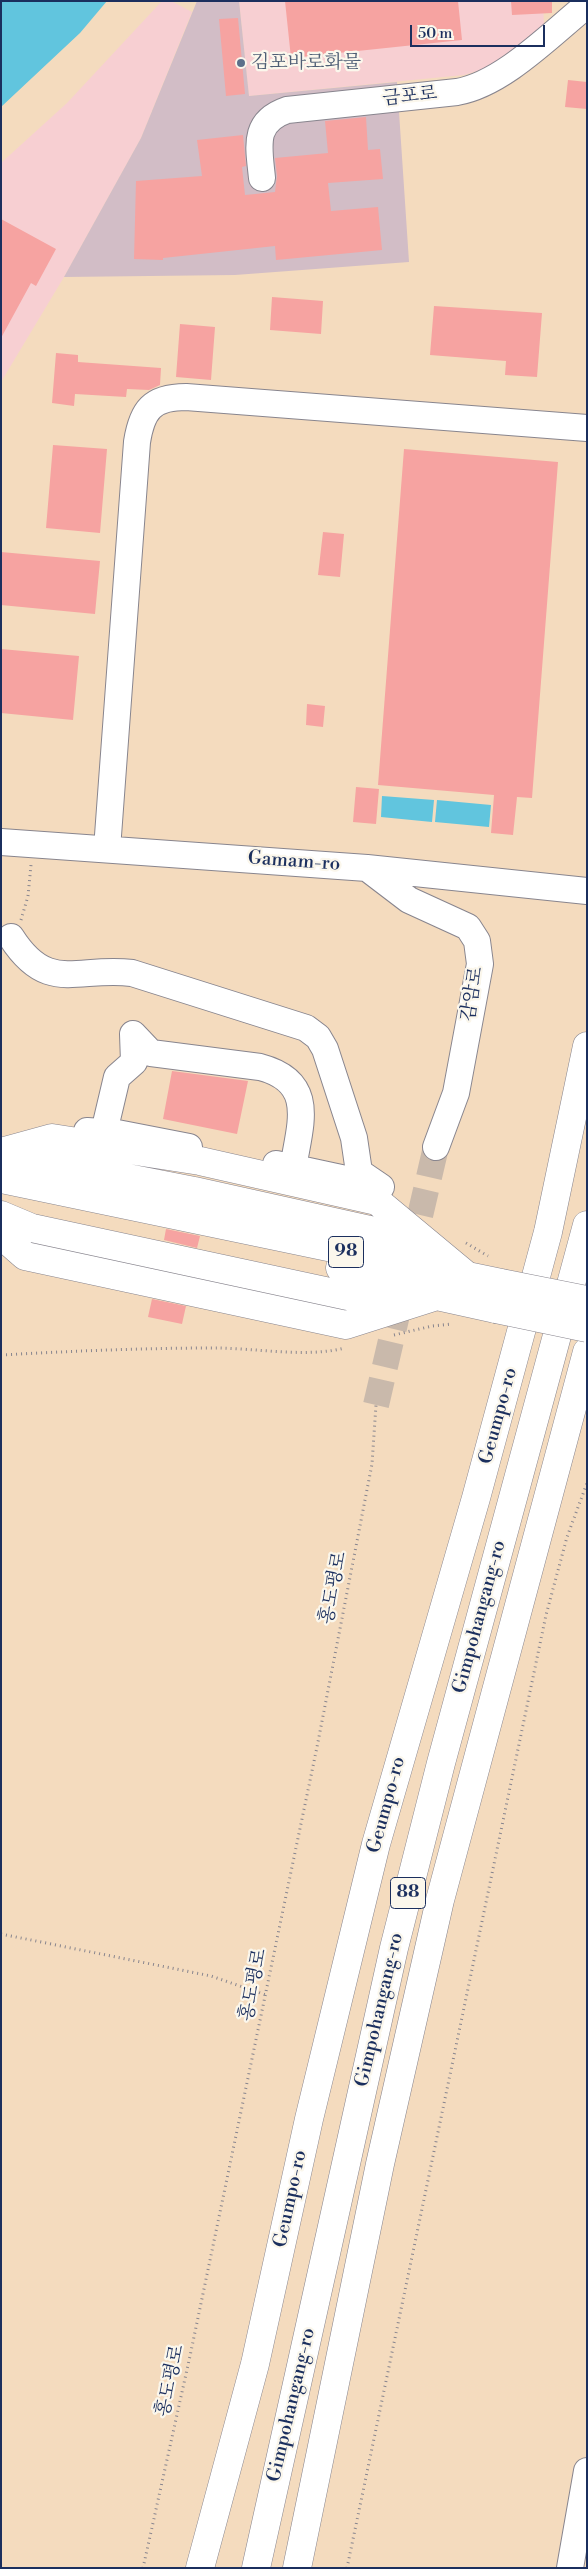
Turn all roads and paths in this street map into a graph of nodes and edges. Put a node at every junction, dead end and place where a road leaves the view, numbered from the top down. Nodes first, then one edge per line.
1 (587, 5) edge
2 (262, 178) dead end
3 (587, 428) edge
4 (1, 842) edge
5 (32, 843) junction
6 (107, 849) junction
7 (367, 868) junction
8 (587, 891) edge
9 (11, 937) joint
10 (587, 1046) edge
11 (104, 1132) junction
12 (52, 1138) junction
13 (436, 1147) tunnel mouth
14 (3, 1156) edge
15 (293, 1168) junction
16 (1, 1179) edge
17 (1, 1197) edge
18 (1, 1207) edge
19 (1, 1215) edge
20 (587, 1225) edge
21 (1, 1228) edge
22 (1, 1235) edge
23 (469, 1277) junction
24 (437, 1296) junction
25 (498, 1296) junction
26 (587, 1300) edge
27 (461, 1323) dead end
28 (587, 1328) edge
29 (386, 1337) dead end
30 (352, 1346) dead end
31 (587, 1352) edge
32 (1, 1355) edge
33 (376, 1405) tunnel mouth
34 (587, 1483) edge
35 (1, 1934) edge
36 (266, 1995) junction
37 (587, 2471) edge
38 (144, 2568) edge
39 (200, 2568) edge
40 (256, 2568) edge
41 (297, 2568) edge
42 (348, 2568) edge
43 (570, 2568) edge

1 - 2 street, 금포로
3 - 6 street
4 - 5 street, Gamam-ro
5 - 6 street, Gamam-ro
5 - 9 path
6 - 7 street, Gamam-ro
7 - 8 street, Gamam-ro
7 - 13 street, 감암로
9 - 15 street
10 - 39 main road, Geumpo-ro
11 - 12 street
11 - 15 street
11 - 15 street
12 - 14 main road
12 - 23 main road
14 - 23 main road
16 - 23 main road, 98
17 - 24 main road, 98
18 - 24 main road
19 - 24 main road
20 - 40 main road, Gimpohangang-ro / 88
21 - 24 main road
22 - 24 main road
23 - 25 main road, 98
24 - 25 main road, 98
25 - 26 main road, 98, bridge
25 - 28 main road, 98, bridge
27 - 29 path
30 - 32 path
31 - 41 main road, Gimpohangang-ro / 88
33 - 36 path, 홍도평로
34 - 42 path
35 - 36 path
36 - 38 path, 홍도평로
37 - 43 street

